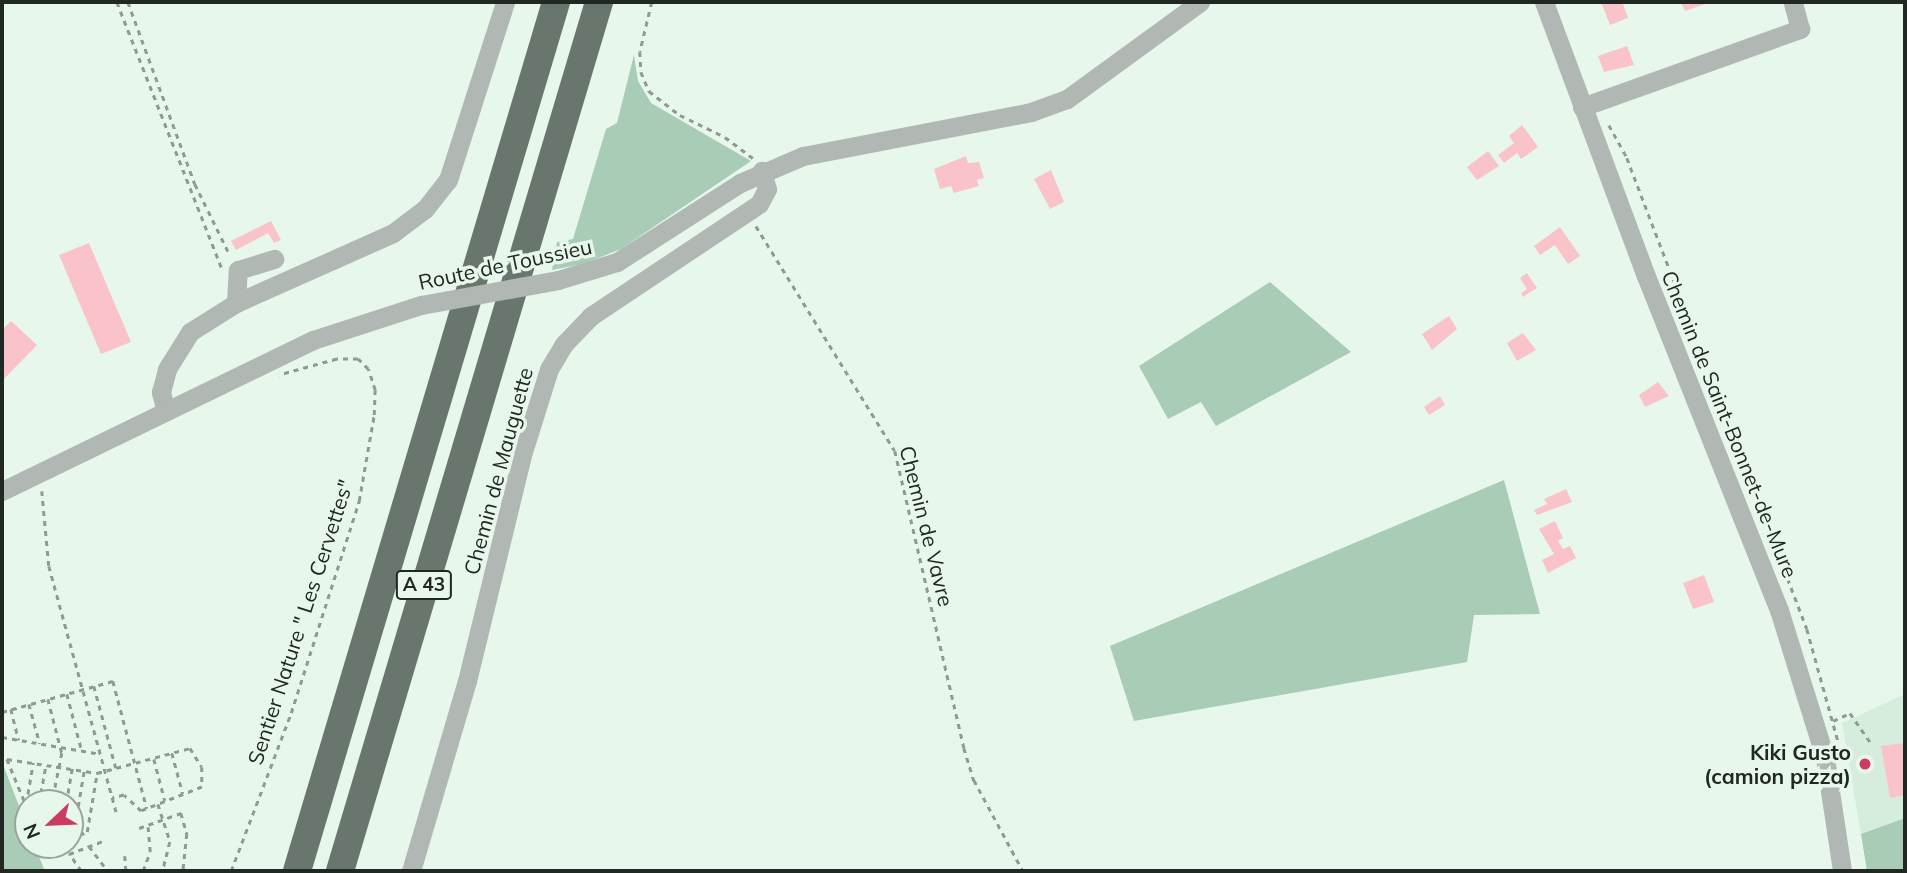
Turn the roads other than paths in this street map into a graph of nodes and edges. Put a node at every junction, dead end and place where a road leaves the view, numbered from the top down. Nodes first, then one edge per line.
1 (505, 2) edge
2 (556, 2) edge
3 (599, 2) edge
4 (1544, 2) edge
5 (1793, 2) edge
6 (1191, 5) edge
7 (1582, 107) junction
8 (762, 171) junction
9 (740, 183) junction
10 (746, 212) junction
11 (274, 259) dead end
12 (236, 303) junction
13 (166, 411) junction
14 (2, 491) edge
15 (333, 745) junction
16 (354, 823) junction
17 (279, 871) edge
18 (297, 871) edge
19 (340, 871) edge
20 (348, 871) edge
21 (411, 871) edge
22 (1842, 871) edge

1 - 12 street
2 - 15 highway, A 43
3 - 16 highway, A 43
4 - 7 street, Chemin de Saint-Bonnet-de-Mure
5 - 7 street
6 - 8 street, Route de Toussieu
7 - 22 street, Chemin de Saint-Bonnet-de-Mure
8 - 9 street, Route de Toussieu
8 - 10 street, Chemin de Mauguette
9 - 10 street
9 - 13 street, Route de Toussieu, bridge
10 - 21 street, Chemin de Mauguette
11 - 12 street
12 - 13 street
13 - 14 street, Route de Toussieu
15 - 17 highway
15 - 18 highway, A 43
16 - 19 highway, A 43
16 - 20 highway

